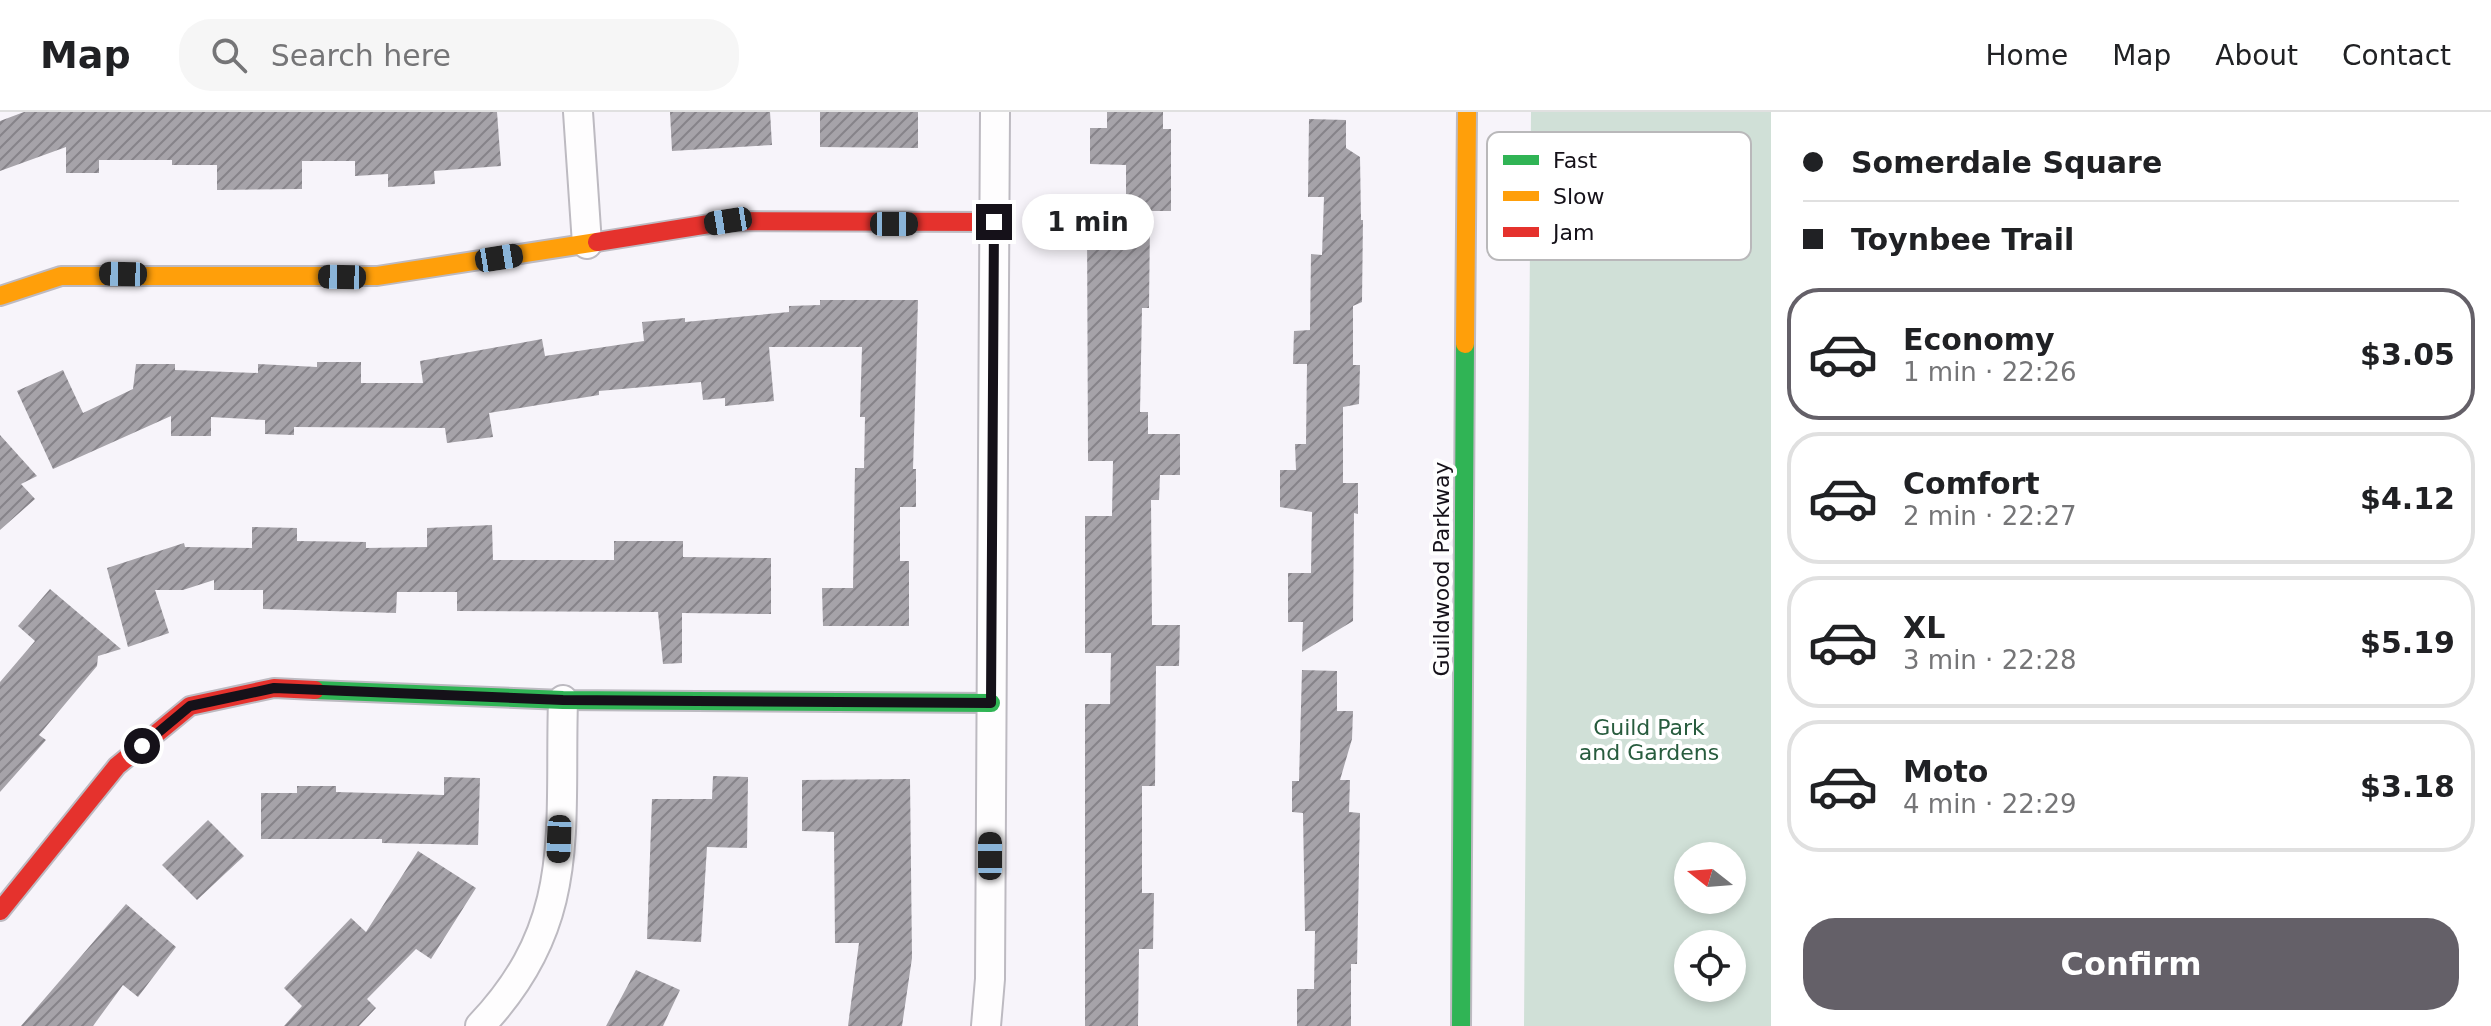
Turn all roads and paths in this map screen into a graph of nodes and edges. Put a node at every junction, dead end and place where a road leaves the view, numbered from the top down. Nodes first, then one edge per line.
1 (578, 112) edge
2 (995, 112) edge
3 (1467, 112) edge
4 (994, 222) junction
5 (587, 244) junction
6 (0, 296) edge
7 (563, 700) junction
8 (991, 703) junction
9 (0, 911) edge
10 (480, 1026) edge
11 (986, 1026) edge
12 (1461, 1026) edge

1 - 5 street
2 - 4 street
3 - 12 street, Guildwood Parkway
4 - 5 street
4 - 8 street
5 - 6 street
7 - 8 street
7 - 9 street
7 - 10 street
8 - 11 street

